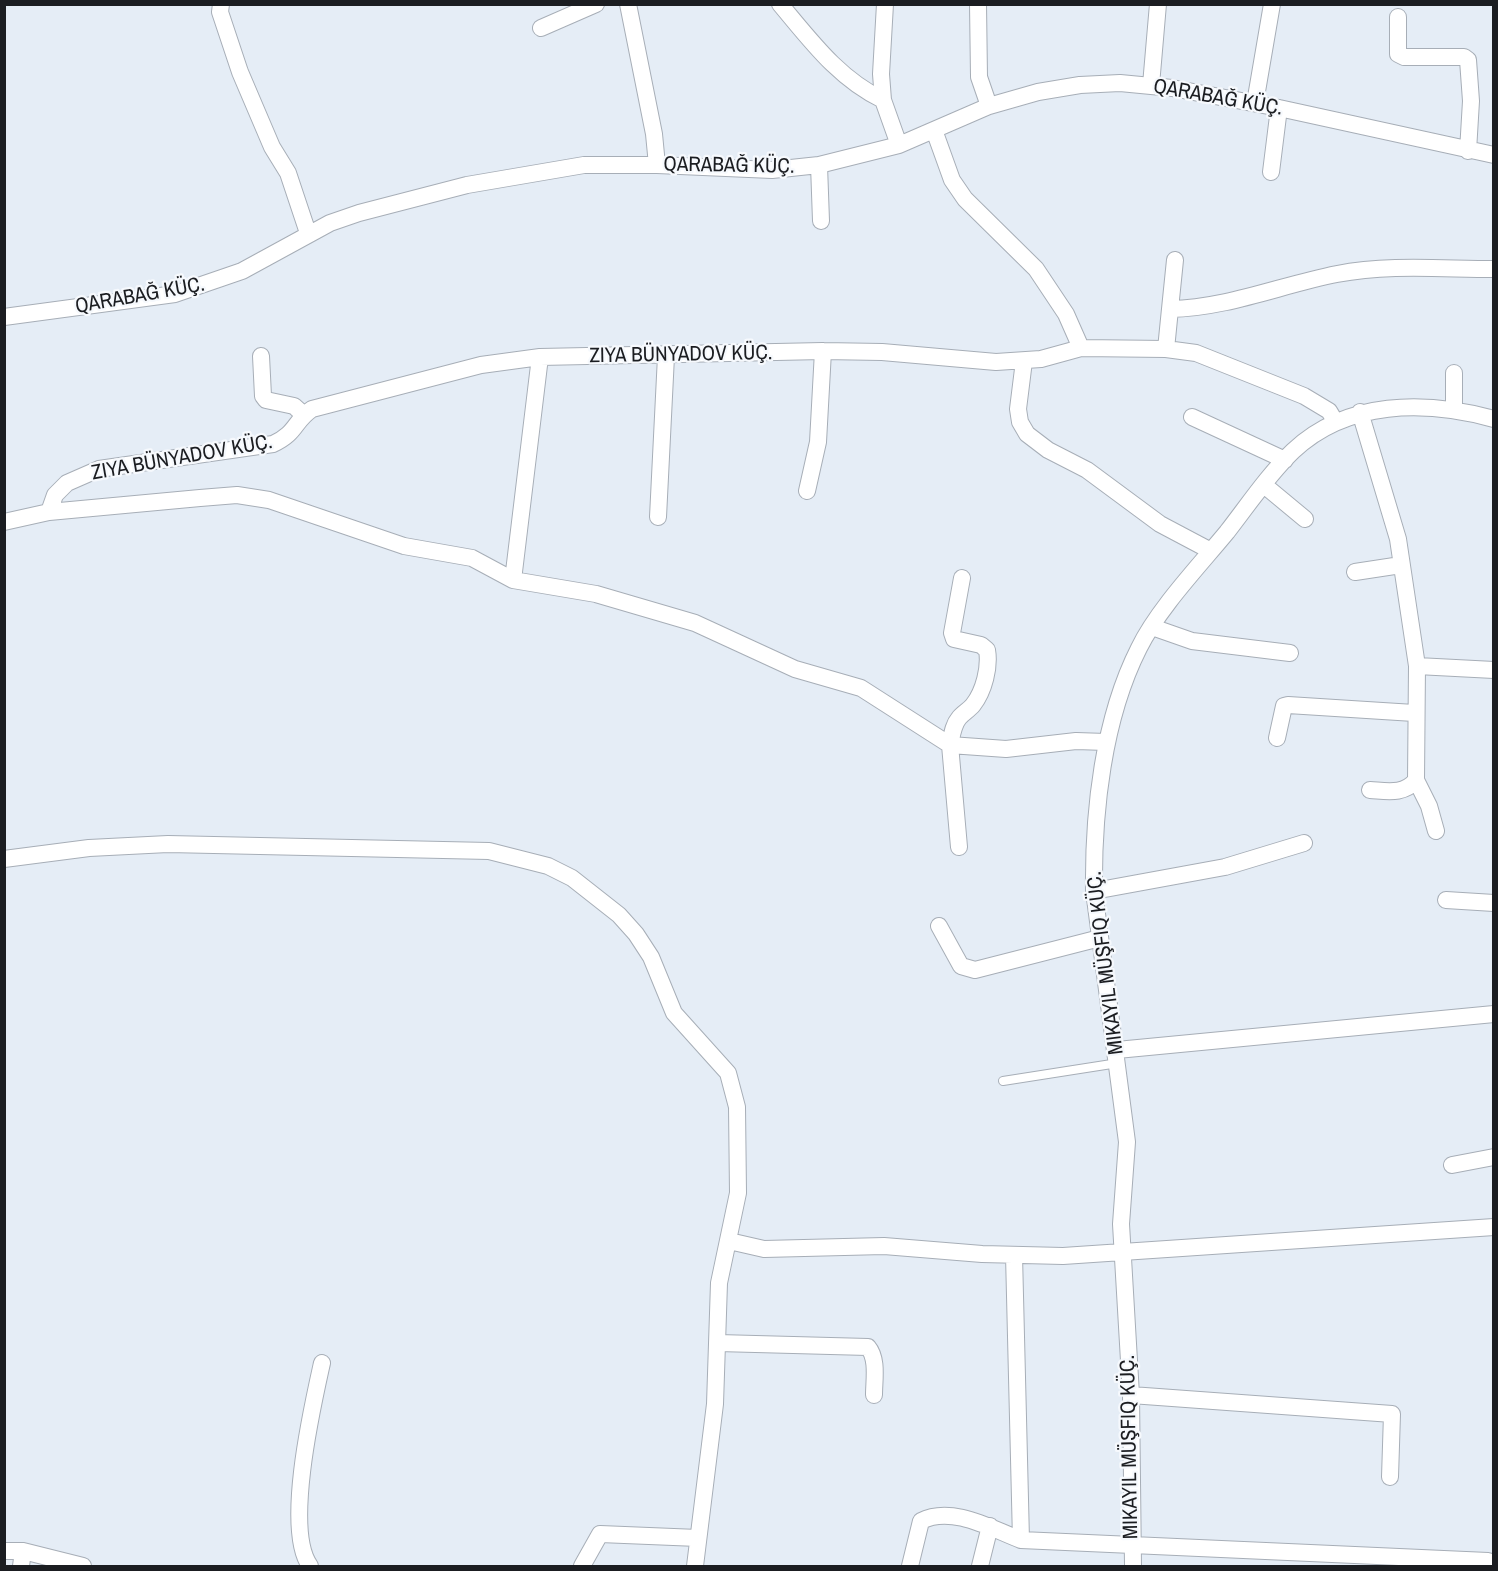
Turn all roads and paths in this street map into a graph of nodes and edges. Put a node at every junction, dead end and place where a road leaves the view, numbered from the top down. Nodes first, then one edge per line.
1 (221, 4) edge
2 (596, 4) edge
3 (628, 4) edge
4 (780, 4) edge
5 (885, 4) edge
6 (978, 4) edge
7 (1158, 4) edge
8 (1272, 4) edge
9 (1398, 17) dead end
10 (541, 28) dead end
11 (1151, 85) junction
12 (883, 100) junction
13 (1254, 103) junction
14 (989, 106) junction
15 (1279, 108) junction
16 (934, 130) junction
17 (899, 145) junction
18 (1468, 151) junction
19 (1494, 155) edge
20 (657, 165) junction
21 (819, 165) junction
22 (1271, 172) dead end
23 (821, 221) dead end
24 (308, 233) junction
25 (1174, 260) dead end
26 (1494, 269) edge
27 (1170, 309) junction
28 (4, 317) edge
29 (1081, 348) junction
30 (1166, 349) junction
31 (823, 351) junction
32 (261, 356) dead end
33 (666, 356) junction
34 (540, 357) junction
35 (1024, 361) junction
36 (1454, 373) dead end
37 (1454, 411) junction
38 (1360, 412) junction
39 (304, 415) junction
40 (1192, 417) dead end
41 (1494, 418) edge
42 (1335, 421) junction
43 (1284, 460) junction
44 (1264, 485) junction
45 (807, 491) dead end
46 (49, 512) junction
47 (658, 517) dead end
48 (1305, 519) dead end
49 (4, 522) edge
50 (1211, 551) junction
51 (1401, 565) junction
52 (1355, 572) dead end
53 (962, 578) dead end
54 (513, 580) junction
55 (1152, 627) junction
56 (1290, 653) dead end
57 (1417, 666) junction
58 (1494, 670) edge
59 (1414, 713) junction
60 (1276, 738) dead end
61 (1107, 742) junction
62 (950, 745) junction
63 (1416, 780) junction
64 (1370, 790) dead end
65 (1436, 831) dead end
66 (1304, 843) dead end
67 (959, 847) dead end
68 (4, 859) edge
69 (1094, 891) junction
70 (1446, 900) dead end
71 (1494, 903) edge
72 (939, 926) dead end
73 (1100, 938) junction
74 (1494, 1014) edge
75 (1118, 1057) junction
76 (1003, 1081) dead end
77 (1494, 1157) edge
78 (1452, 1165) dead end
79 (1494, 1227) edge
80 (729, 1241) junction
81 (1123, 1252) junction
82 (1014, 1254) junction
83 (718, 1343) junction
84 (322, 1364) dead end
85 (874, 1395) dead end
86 (1131, 1395) junction
87 (1390, 1477) dead end
88 (990, 1526) junction
89 (698, 1538) junction
90 (1021, 1540) junction
91 (1131, 1544) junction
92 (4, 1551) edge
93 (22, 1559) edge
94 (1488, 1561) dead end
95 (1385, 1562) edge
96 (83, 1566) edge
97 (310, 1566) edge
98 (582, 1566) edge
99 (694, 1566) edge
100 (910, 1566) edge
101 (980, 1566) edge
102 (1132, 1566) edge

1 - 24 street
2 - 10 street
3 - 20 street
4 - 12 street
5 - 12 street
6 - 14 street
7 - 11 street
8 - 13 street
9 - 18 street
11 - 13 street, QARABAĞ KÜÇ.
11 - 14 street, QARABAĞ KÜÇ.
12 - 17 street
13 - 15 street, QARABAĞ KÜÇ.
14 - 16 street, QARABAĞ KÜÇ.
15 - 18 street, QARABAĞ KÜÇ.
15 - 22 street
16 - 17 street, QARABAĞ KÜÇ.
16 - 29 street
17 - 21 street, QARABAĞ KÜÇ.
18 - 19 street, QARABAĞ KÜÇ.
20 - 21 street, QARABAĞ KÜÇ.
20 - 24 street, QARABAĞ KÜÇ.
21 - 23 street
24 - 28 street, QARABAĞ KÜÇ.
25 - 27 street
26 - 27 street
27 - 30 street
29 - 30 street, ZIYA BÜNYADOV KÜÇ.
29 - 35 street, ZIYA BÜNYADOV KÜÇ.
30 - 42 street, ZIYA BÜNYADOV KÜÇ.
31 - 33 street, ZIYA BÜNYADOV KÜÇ.
31 - 35 street, ZIYA BÜNYADOV KÜÇ.
31 - 45 street
32 - 39 street
33 - 34 street, ZIYA BÜNYADOV KÜÇ.
33 - 47 street
34 - 39 street, ZIYA BÜNYADOV KÜÇ.
34 - 54 street
35 - 50 street
36 - 37 street
37 - 38 street
37 - 41 street
38 - 42 street
38 - 51 street
39 - 46 street, ZIYA BÜNYADOV KÜÇ.
40 - 43 street
42 - 43 street
43 - 44 street
44 - 48 street
44 - 50 street
46 - 49 street
46 - 54 street
50 - 55 street
51 - 52 street
51 - 57 street
53 - 62 street
54 - 62 street
55 - 56 street
55 - 61 street
57 - 58 street
57 - 59 street
59 - 60 street
59 - 63 street
61 - 62 street
61 - 69 street
62 - 67 street
63 - 64 street
63 - 65 street
66 - 69 street
68 - 80 street
69 - 73 street
70 - 71 street
72 - 73 street
73 - 75 street
74 - 75 street
75 - 76 lane
75 - 81 street
77 - 78 street
79 - 81 street
80 - 82 street
80 - 83 street
81 - 82 street
81 - 86 street
82 - 90 street
83 - 85 street
83 - 89 street
84 - 97 street
86 - 87 street
86 - 91 street
88 - 90 street
88 - 100 street
88 - 101 street
89 - 98 street
89 - 99 street
90 - 91 street
91 - 95 street
91 - 102 street
92 - 93 street
93 - 96 street
94 - 95 street

